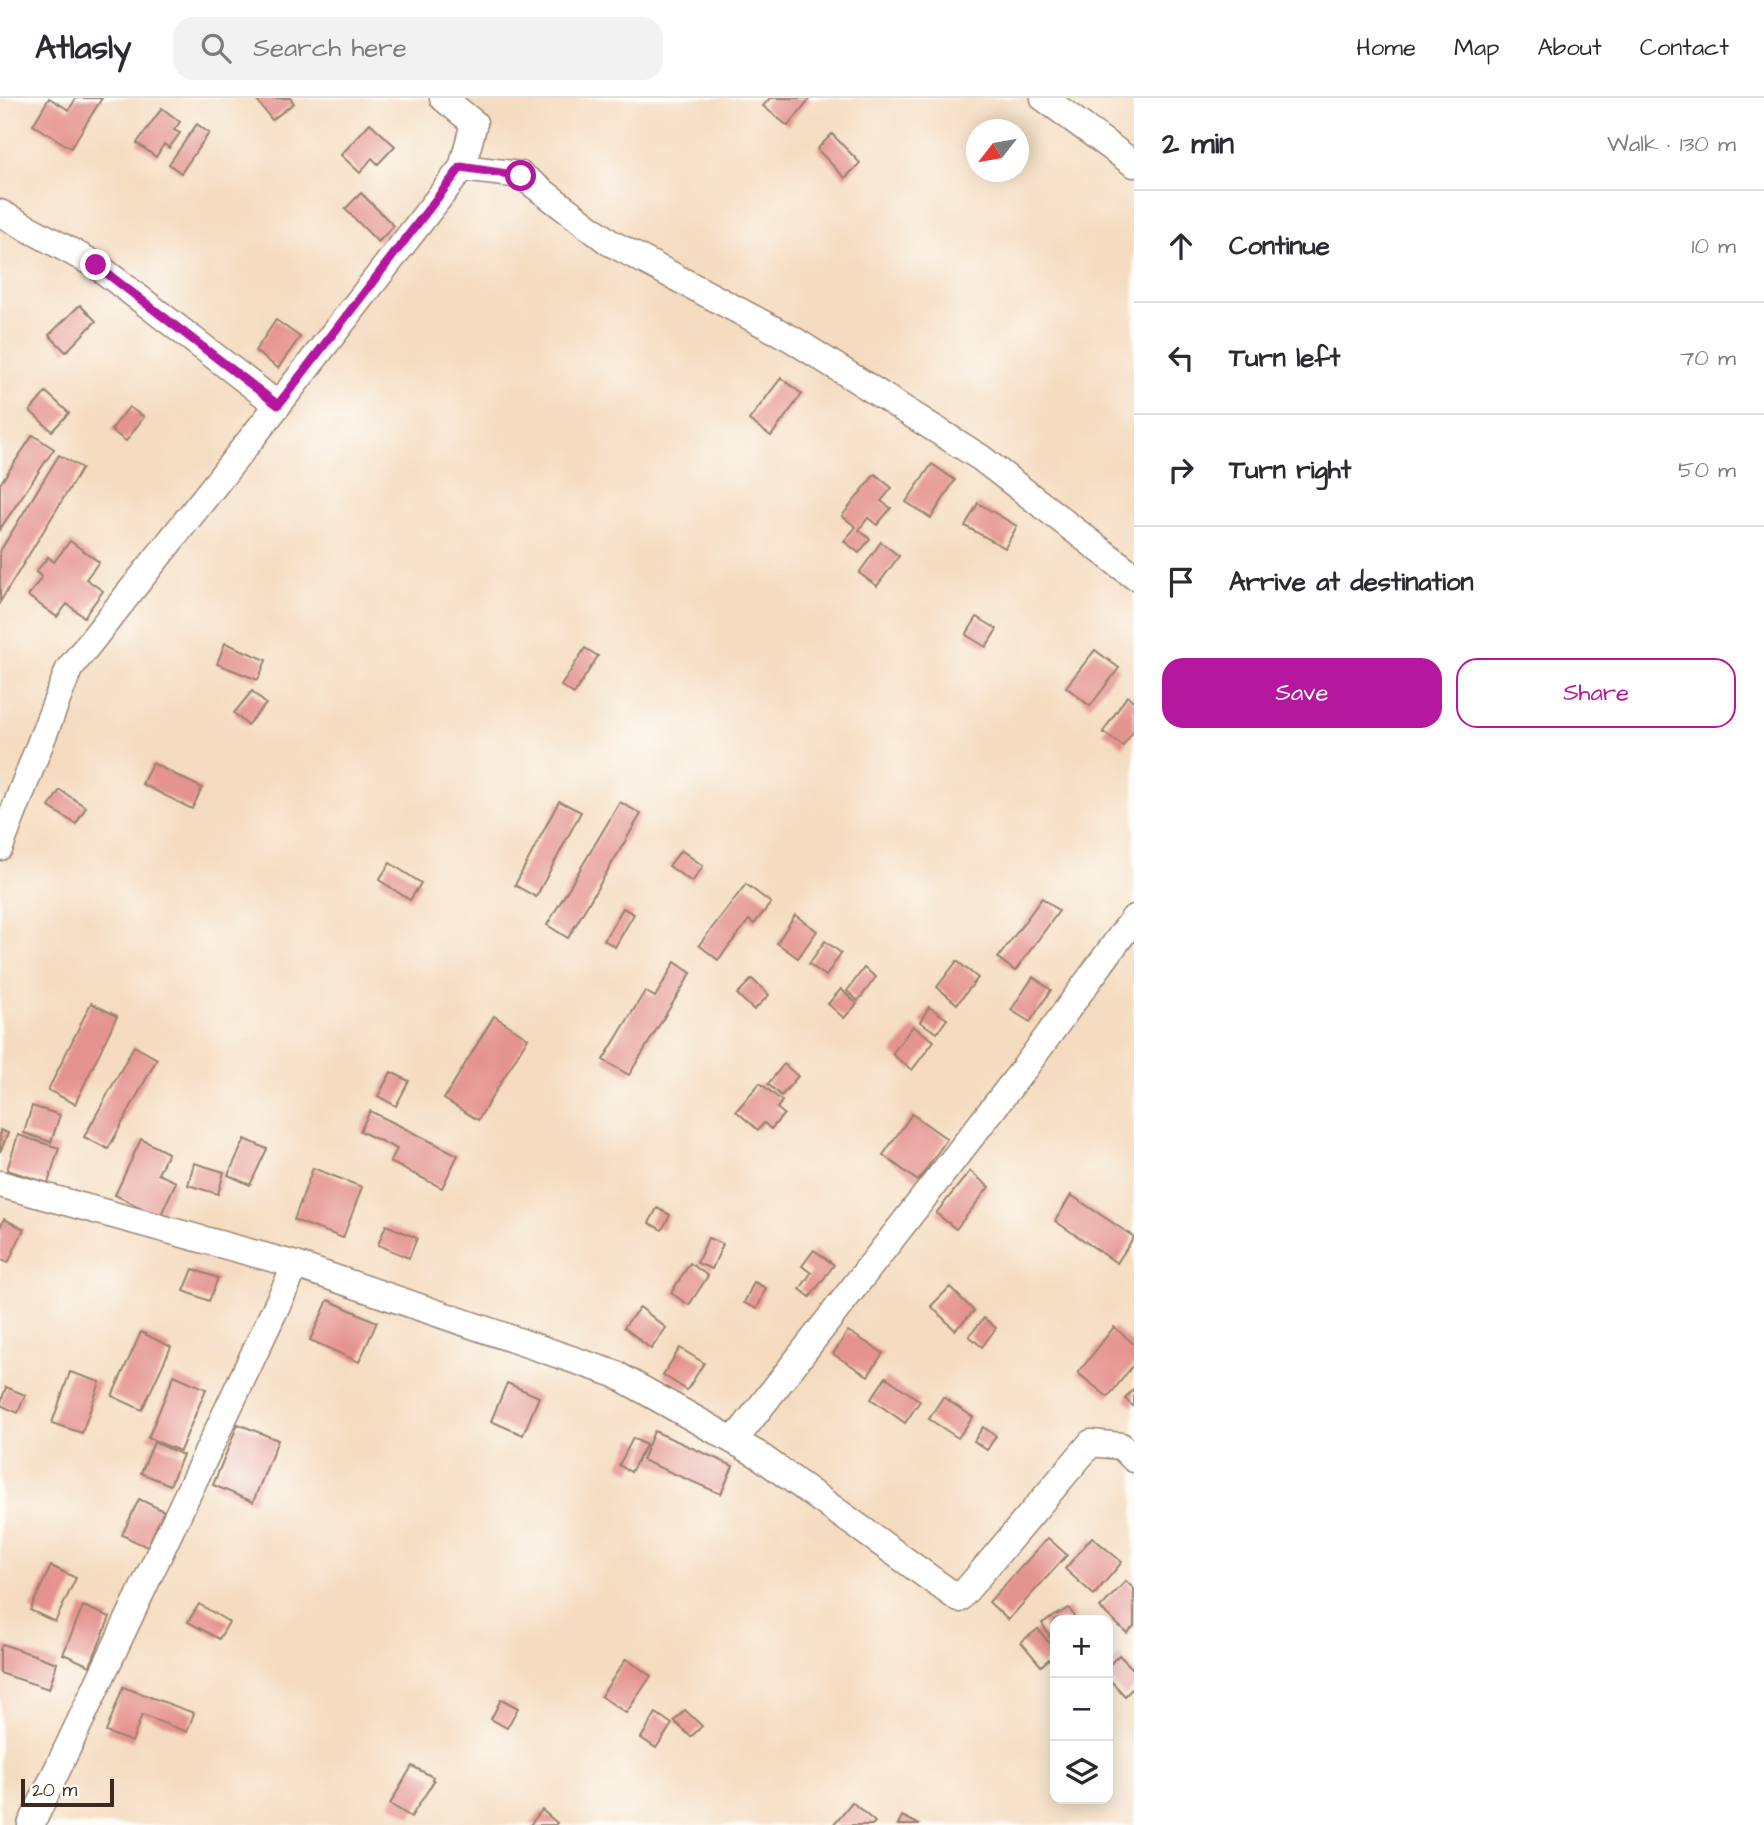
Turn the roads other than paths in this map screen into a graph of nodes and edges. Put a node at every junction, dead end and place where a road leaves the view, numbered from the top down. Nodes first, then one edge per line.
1 (443, 98) edge
2 (1044, 98) edge
3 (1134, 164) edge
4 (461, 167) junction
5 (0, 213) edge
6 (278, 405) junction
7 (1134, 576) edge
8 (0, 847) edge
9 (1134, 918) edge
10 (0, 1184) edge
11 (296, 1265) junction
12 (734, 1441) junction
13 (1134, 1459) edge
14 (31, 1825) edge

1 - 4 street
2 - 3 street
4 - 6 street
4 - 7 street
5 - 6 street
6 - 8 street
9 - 12 street
10 - 11 street
11 - 12 street
11 - 14 street
12 - 13 street

